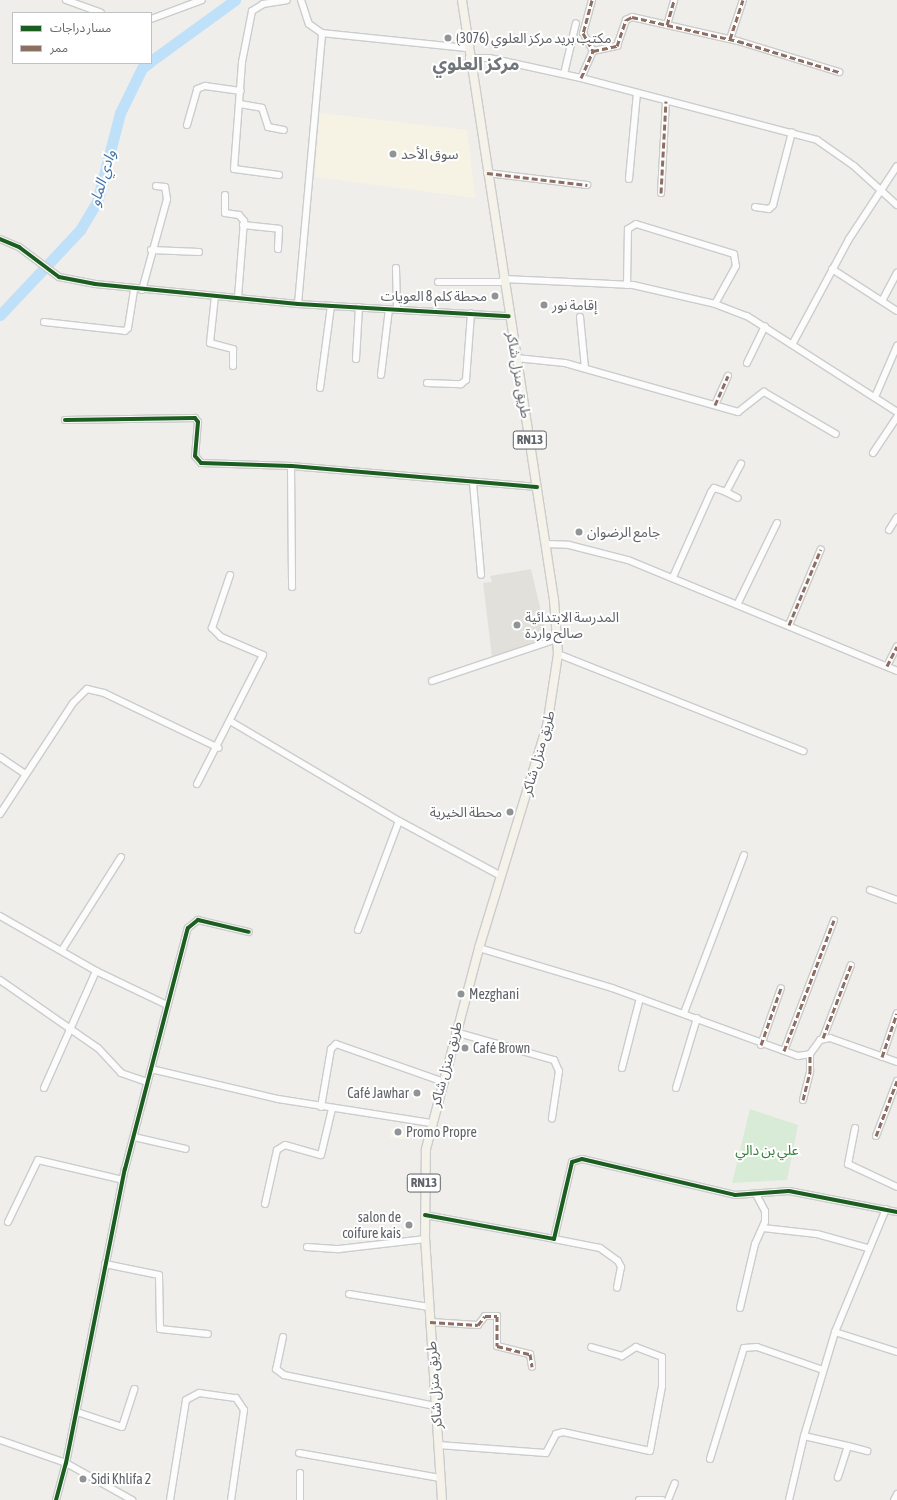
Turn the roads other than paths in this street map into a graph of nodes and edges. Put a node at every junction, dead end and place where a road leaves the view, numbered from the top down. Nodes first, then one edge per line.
1 (66, 0) edge
2 (202, 0) edge
3 (288, 0) edge
4 (301, 0) edge
5 (462, 0) edge
6 (592, 0) edge
7 (674, 0) edge
8 (743, 0) edge
9 (98, 12) edge
10 (152, 19) edge
11 (576, 23) dead end
12 (667, 25) junction
13 (322, 34) junction
14 (730, 39) junction
15 (468, 48) junction
16 (593, 51) junction
17 (469, 58) junction
18 (839, 72) dead end
19 (564, 74) junction
20 (581, 78) junction
21 (241, 91) junction
22 (638, 93) junction
23 (666, 101) junction
24 (240, 104) junction
25 (187, 125) dead end
26 (284, 130) dead end
27 (792, 132) junction
28 (897, 166) edge
29 (487, 173) junction
30 (279, 175) dead end
31 (629, 179) dead end
32 (586, 185) dead end
33 (156, 186) dead end
34 (882, 191) junction
35 (661, 193) dead end
36 (225, 194) dead end
37 (897, 205) edge
38 (755, 207) dead end
39 (244, 224) junction
40 (0, 239) edge
41 (278, 249) dead end
42 (152, 250) junction
43 (199, 252) dead end
44 (396, 268) dead end
45 (832, 269) junction
46 (897, 273) edge
47 (503, 281) junction
48 (438, 282) dead end
49 (627, 285) junction
50 (134, 289) junction
51 (142, 290) junction
52 (215, 296) junction
53 (238, 298) junction
54 (882, 301) junction
55 (298, 304) junction
56 (715, 304) junction
57 (331, 306) junction
58 (359, 307) junction
59 (389, 309) junction
60 (397, 309) junction
61 (897, 311) edge
62 (471, 314) junction
63 (509, 316) junction
64 (580, 317) dead end
65 (44, 322) dead end
66 (765, 326) junction
67 (793, 343) junction
68 (897, 346) edge
69 (516, 358) junction
70 (356, 359) dead end
71 (747, 363) dead end
72 (233, 366) dead end
73 (585, 368) junction
74 (381, 375) dead end
75 (728, 376) dead end
76 (427, 383) dead end
77 (320, 388) dead end
78 (874, 397) junction
79 (715, 404) junction
80 (897, 412) edge
81 (897, 417) edge
82 (65, 420) dead end
83 (836, 434) dead end
84 (873, 453) dead end
85 (741, 464) dead end
86 (291, 466) junction
87 (473, 483) junction
88 (537, 487) junction
89 (726, 492) junction
90 (738, 498) dead end
91 (897, 517) edge
92 (777, 523) dead end
93 (889, 530) dead end
94 (545, 544) junction
95 (821, 549) dead end
96 (230, 575) dead end
97 (481, 575) dead end
98 (673, 577) junction
99 (292, 587) dead end
100 (738, 603) junction
101 (789, 625) junction
102 (557, 639) junction
103 (897, 646) edge
104 (558, 654) junction
105 (887, 666) junction
106 (897, 671) edge
107 (432, 681) dead end
108 (230, 721) junction
109 (219, 748) junction
110 (803, 751) dead end
111 (0, 757) edge
112 (25, 774) junction
113 (197, 784) dead end
114 (0, 814) edge
115 (399, 821) junction
116 (744, 855) dead end
117 (121, 857) dead end
118 (501, 876) junction
119 (870, 890) dead end
120 (897, 900) edge
121 (0, 916) edge
122 (834, 920) dead end
123 (358, 930) dead end
124 (249, 932) dead end
125 (479, 948) junction
126 (62, 950) junction
127 (851, 965) dead end
128 (96, 971) junction
129 (0, 980) edge
130 (781, 988) dead end
131 (640, 998) junction
132 (167, 1005) junction
133 (684, 1013) junction
134 (897, 1013) edge
135 (697, 1018) junction
136 (68, 1028) junction
137 (455, 1032) junction
138 (824, 1038) junction
139 (761, 1044) junction
140 (784, 1051) junction
141 (810, 1054) junction
142 (882, 1057) junction
143 (897, 1062) edge
144 (622, 1068) dead end
145 (151, 1069) junction
146 (441, 1081) junction
147 (897, 1081) edge
148 (148, 1082) junction
149 (44, 1088) dead end
150 (676, 1088) dead end
151 (804, 1100) dead end
152 (321, 1107) junction
153 (332, 1109) junction
154 (552, 1118) dead end
155 (431, 1123) junction
156 (855, 1128) dead end
157 (876, 1136) dead end
158 (134, 1137) junction
159 (186, 1149) dead end
160 (123, 1180) junction
161 (897, 1187) edge
162 (757, 1196) junction
163 (265, 1204) dead end
164 (897, 1204) edge
165 (886, 1209) junction
166 (896, 1212) edge
167 (425, 1215) junction
168 (8, 1222) dead end
169 (763, 1228) junction
170 (554, 1238) junction
171 (425, 1239) junction
172 (307, 1247) dead end
173 (867, 1248) junction
174 (105, 1264) junction
175 (617, 1288) dead end
176 (349, 1294) dead end
177 (429, 1308) junction
178 (740, 1308) dead end
179 (430, 1322) junction
180 (835, 1332) junction
181 (208, 1334) dead end
182 (283, 1337) dead end
183 (591, 1347) dead end
184 (897, 1352) edge
185 (532, 1367) dead end
186 (823, 1370) junction
187 (134, 1389) dead end
188 (435, 1406) junction
189 (77, 1412) junction
190 (804, 1436) junction
191 (0, 1440) edge
192 (438, 1446) junction
193 (848, 1446) junction
194 (867, 1451) dead end
195 (299, 1453) dead end
196 (710, 1459) dead end
197 (66, 1463) junction
198 (300, 1472) dead end
199 (838, 1477) dead end
200 (440, 1478) junction
201 (675, 1483) dead end
202 (897, 1494) edge
203 (56, 1500) edge
204 (132, 1500) edge
205 (170, 1500) edge
206 (231, 1500) edge
207 (300, 1500) edge
208 (442, 1500) edge
209 (639, 1500) edge
210 (662, 1500) edge
211 (668, 1500) edge
212 (789, 1500) edge
213 (894, 1500) edge

1 - 9 street
2 - 10 street
3 - 21 street
4 - 13 street
5 - 15 main road, طريق منزل شاكر / RN13
6 - 16 street
7 - 12 street
8 - 14 street
11 - 19 street
12 - 14 street
12 - 16 street
13 - 15 street
13 - 55 street
14 - 18 street
15 - 17 main road, طريق منزل شاكر / RN13
16 - 20 street
17 - 19 street
17 - 29 main road, طريق منزل شاكر / RN13
19 - 20 street
20 - 22 street
21 - 24 street
21 - 25 street
22 - 23 street
22 - 31 street
23 - 27 street
23 - 35 street
24 - 26 street
24 - 30 street
27 - 34 street
27 - 38 street
28 - 34 street
29 - 32 street
29 - 47 main road, طريق منزل شاكر / RN13
33 - 42 street
34 - 37 street
34 - 45 street
36 - 39 street
39 - 41 street
39 - 53 street
40 - 50 street
42 - 43 street
42 - 51 street
44 - 60 street
45 - 54 street
45 - 67 street
46 - 54 street
47 - 48 street
47 - 49 street
47 - 63 main road, طريق منزل شاكر / RN13
49 - 56 street
49 - 56 street
50 - 51 street
50 - 65 street
51 - 52 street
52 - 53 street
52 - 72 street
53 - 55 street
54 - 61 street
55 - 57 street
56 - 66 street
57 - 58 street
57 - 77 street
58 - 59 street
58 - 70 street
59 - 60 street
59 - 74 street
60 - 62 street
62 - 63 street
62 - 76 street
63 - 69 main road, طريق منزل شاكر / RN13
64 - 73 street
66 - 67 street
66 - 71 street
67 - 78 street
68 - 78 street
69 - 73 street
69 - 88 main road, طريق منزل شاكر / RN13
73 - 79 street
75 - 79 street
78 - 80 street
79 - 83 street
81 - 84 street
82 - 86 street
85 - 89 street
86 - 87 street
86 - 99 street
87 - 88 street
87 - 97 street
88 - 94 main road, طريق منزل شاكر / RN13
89 - 90 street
89 - 98 street
91 - 93 street
92 - 100 street
94 - 98 street
94 - 102 main road, طريق منزل شاكر / RN13
95 - 101 street
96 - 108 street
98 - 100 street
100 - 101 street
101 - 105 street
102 - 104 main road, طريق منزل شاكر / RN13
102 - 107 street
103 - 105 street
104 - 110 street
104 - 118 main road, طريق منزل شاكر / RN13
105 - 106 street
108 - 109 street
108 - 115 street
109 - 112 street
109 - 113 street
111 - 112 street
112 - 114 street
115 - 118 street
115 - 123 street
116 - 133 street
117 - 126 street
118 - 125 main road, طريق منزل شاكر / RN13
119 - 120 street
121 - 126 street
122 - 140 street
124 - 132 street
125 - 131 street
125 - 137 main road, طريق منزل شاكر / RN13
126 - 128 street
127 - 138 street
128 - 132 street
128 - 136 street
129 - 136 street
130 - 139 street
131 - 133 street
131 - 144 street
132 - 145 street
133 - 135 street
134 - 142 street
135 - 139 street
135 - 150 street
136 - 148 street
136 - 149 street
137 - 146 main road, طريق منزل شاكر / RN13
137 - 154 street
138 - 141 street
138 - 142 street
139 - 140 street
140 - 141 street
141 - 151 street
142 - 143 street
145 - 148 street
145 - 152 street
146 - 152 street
146 - 155 main road, طريق منزل شاكر / RN13
147 - 157 street
148 - 158 street
152 - 153 street
153 - 155 street
153 - 163 street
155 - 167 main road, طريق منزل شاكر / RN13
156 - 161 street
158 - 159 street
158 - 160 street
160 - 168 street
160 - 174 street
162 - 165 street
162 - 169 street
162 - 170 street
164 - 166 street
165 - 166 street
165 - 173 street
167 - 170 street
167 - 171 main road, طريق منزل شاكر / RN13
169 - 173 street
169 - 178 street
170 - 175 street
171 - 172 street
171 - 177 main road, طريق منزل شاكر / RN13
173 - 180 street
174 - 181 street
174 - 189 street
176 - 177 street
177 - 179 main road, طريق منزل شاكر / RN13
179 - 185 street
179 - 188 main road, طريق منزل شاكر / RN13
180 - 184 street
180 - 186 street
182 - 188 street
183 - 192 street
186 - 190 street
186 - 196 street
187 - 189 street
188 - 192 main road, طريق منزل شاكر / RN13
189 - 197 street
190 - 193 street
190 - 212 street
191 - 197 street
192 - 200 main road, طريق منزل شاكر / RN13
193 - 194 street
193 - 199 street
195 - 200 street
197 - 203 street
197 - 204 street
198 - 207 street
200 - 208 main road, طريق منزل شاكر / RN13
201 - 211 street
202 - 213 street
205 - 206 street
209 - 210 street

